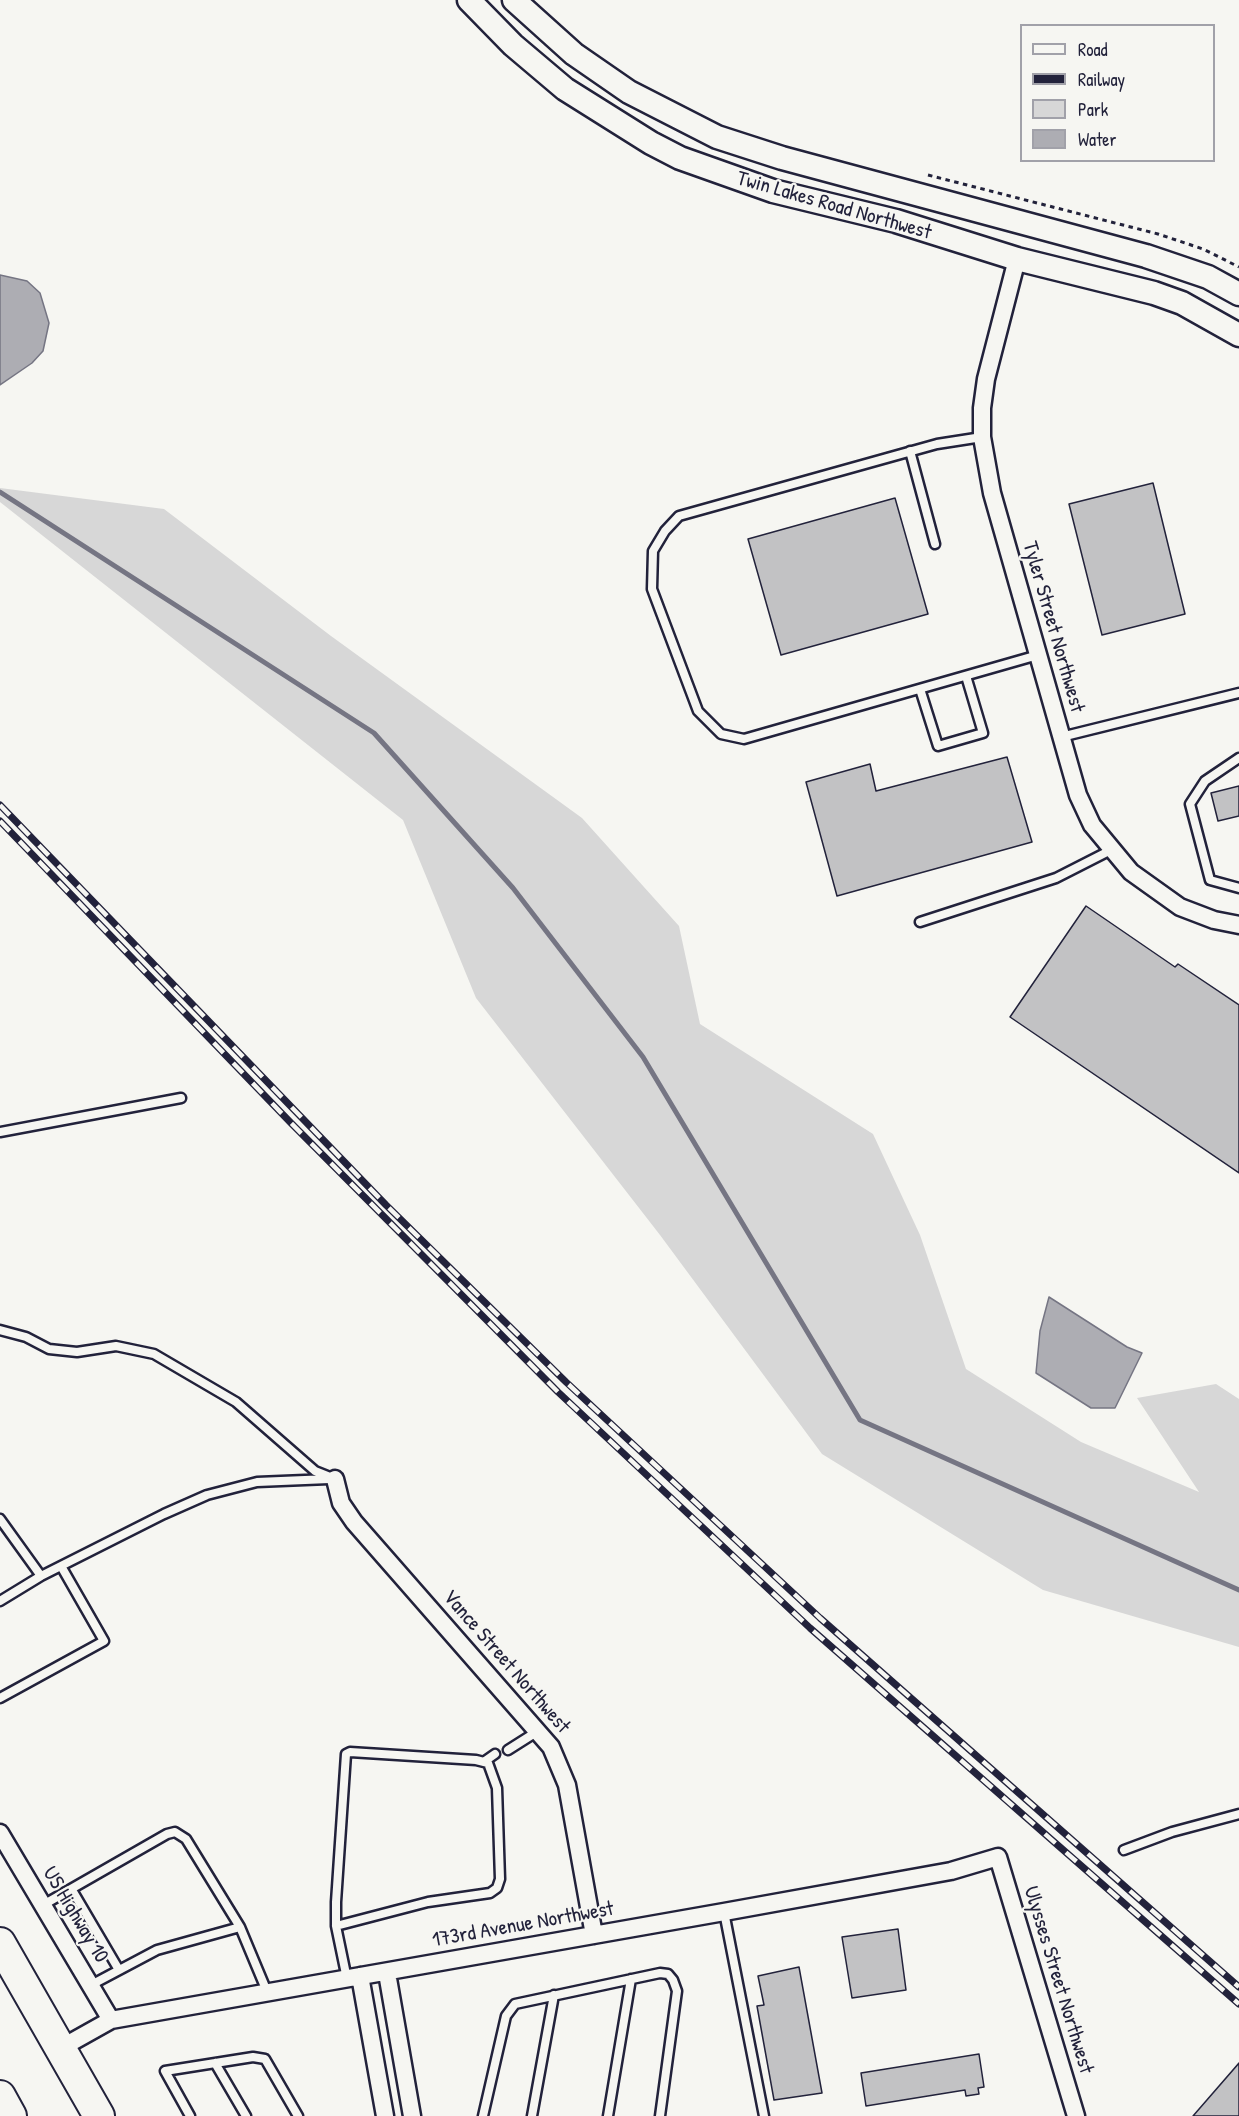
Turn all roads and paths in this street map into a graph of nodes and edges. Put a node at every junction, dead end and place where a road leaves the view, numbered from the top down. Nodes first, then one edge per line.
1 (469, 0) edge
2 (514, 0) edge
3 (926, 175) dead end
4 (1017, 259) junction
5 (1239, 267) edge
6 (1239, 294) edge
7 (1239, 335) edge
8 (982, 437) junction
9 (910, 451) junction
10 (934, 544) dead end
11 (1038, 655) junction
12 (966, 676) junction
13 (920, 689) junction
14 (1239, 693) edge
15 (1061, 737) junction
16 (1239, 758) edge
17 (1111, 850) junction
18 (1239, 888) edge
19 (920, 922) dead end
20 (1239, 925) edge
21 (181, 1098) dead end
22 (0, 1131) edge
23 (0, 1330) edge
24 (335, 1479) junction
25 (0, 1520) edge
26 (61, 1566) junction
27 (40, 1576) junction
28 (0, 1601) edge
29 (0, 1698) edge
30 (538, 1731) junction
31 (508, 1750) dead end
32 (495, 1755) dead end
33 (485, 1761) junction
34 (1239, 1814) edge
35 (0, 1833) edge
36 (1124, 1850) dead end
37 (998, 1857) joint
38 (72, 1890) junction
39 (43, 1905) junction
40 (724, 1912) junction
41 (336, 1926) junction
42 (240, 1927) junction
43 (594, 1935) junction
44 (0, 1943) edge
45 (119, 1970) junction
46 (387, 1972) junction
47 (353, 1977) junction
48 (631, 1979) junction
49 (91, 1985) junction
50 (268, 1994) junction
51 (554, 1995) junction
52 (111, 2020) junction
53 (61, 2049) junction
54 (215, 2063) junction
55 (0, 2096) edge
56 (11, 2116) edge
57 (99, 2116) edge
58 (190, 2116) edge
59 (246, 2116) edge
60 (298, 2116) edge
61 (385, 2116) edge
62 (412, 2116) edge
63 (483, 2116) edge
64 (532, 2116) edge
65 (608, 2116) edge
66 (660, 2116) edge
67 (764, 2116) edge
68 (1076, 2116) edge

1 - 4 street, Twin Lakes Road Northwest
2 - 6 street, Twin Lakes Road Northwest
3 - 5 path
4 - 7 street, Twin Lakes Road Northwest
4 - 8 street, Tyler Street Northwest
8 - 9 lane
8 - 11 street, Tyler Street Northwest
9 - 10 lane
9 - 13 lane
11 - 12 lane
11 - 15 street, Tyler Street Northwest
12 - 13 lane
12 - 13 lane
14 - 15 lane
15 - 17 street, Tyler Street Northwest
16 - 18 lane
17 - 19 lane
17 - 20 street, Tyler Street Northwest
21 - 22 lane
23 - 24 lane
24 - 26 lane
24 - 30 street, Vance Street Northwest
25 - 27 lane
26 - 27 lane
26 - 29 lane
27 - 28 lane
30 - 31 lane
30 - 43 street, Vance Street Northwest
32 - 33 lane
33 - 41 lane
33 - 41 lane
34 - 36 lane
35 - 39 street, US Highway 10
37 - 40 street, 173rd Avenue Northwest
37 - 68 street, Ulysses Street Northwest
38 - 39 lane
38 - 42 lane
38 - 45 lane
39 - 49 street, US Highway 10
40 - 43 street, 173rd Avenue Northwest
40 - 67 lane
41 - 47 lane
42 - 45 lane
42 - 50 lane
43 - 46 street, 173rd Avenue Northwest
44 - 53 highway
45 - 49 lane
46 - 47 street, 173rd Avenue Northwest
46 - 62 street
47 - 50 street, 173rd Avenue Northwest
47 - 61 street
48 - 51 lane
48 - 65 lane
48 - 66 lane
49 - 52 street, US Highway 10
50 - 52 street, 173rd Avenue Northwest
51 - 63 lane
51 - 64 lane
52 - 53 street, 173rd Avenue Northwest
53 - 57 highway
54 - 58 lane
54 - 59 lane
54 - 60 lane
55 - 56 highway

